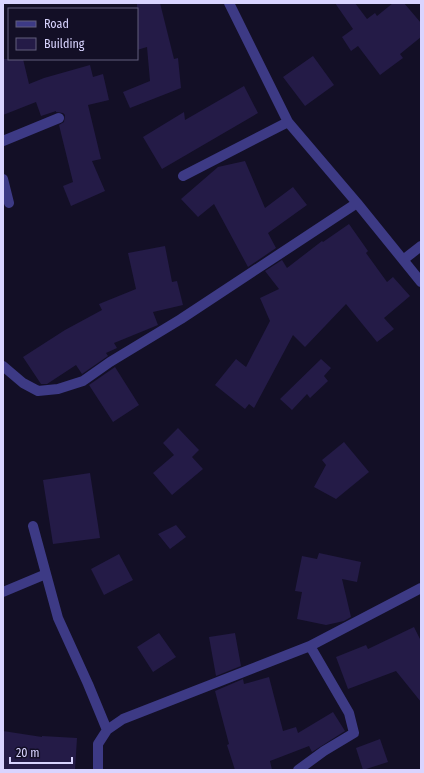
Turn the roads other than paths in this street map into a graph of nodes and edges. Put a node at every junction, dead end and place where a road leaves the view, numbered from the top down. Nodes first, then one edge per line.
1 (229, 3) edge
2 (59, 118) dead end
3 (288, 122) junction
4 (3, 141) edge
5 (183, 176) dead end
6 (3, 179) edge
7 (9, 203) dead end
8 (357, 203) junction
9 (421, 246) edge
10 (403, 260) junction
11 (421, 282) edge
12 (3, 366) edge
13 (33, 526) dead end
14 (46, 574) junction
15 (421, 588) edge
16 (3, 592) edge
17 (310, 646) junction
18 (107, 730) junction
19 (98, 770) edge
20 (298, 770) edge

1 - 3 street
2 - 4 street
3 - 5 street
3 - 8 street
6 - 7 street
8 - 10 street
8 - 12 street
9 - 10 street
10 - 11 street
13 - 14 street
14 - 16 street
14 - 18 street
15 - 17 street
17 - 18 street
17 - 20 street
18 - 19 street

